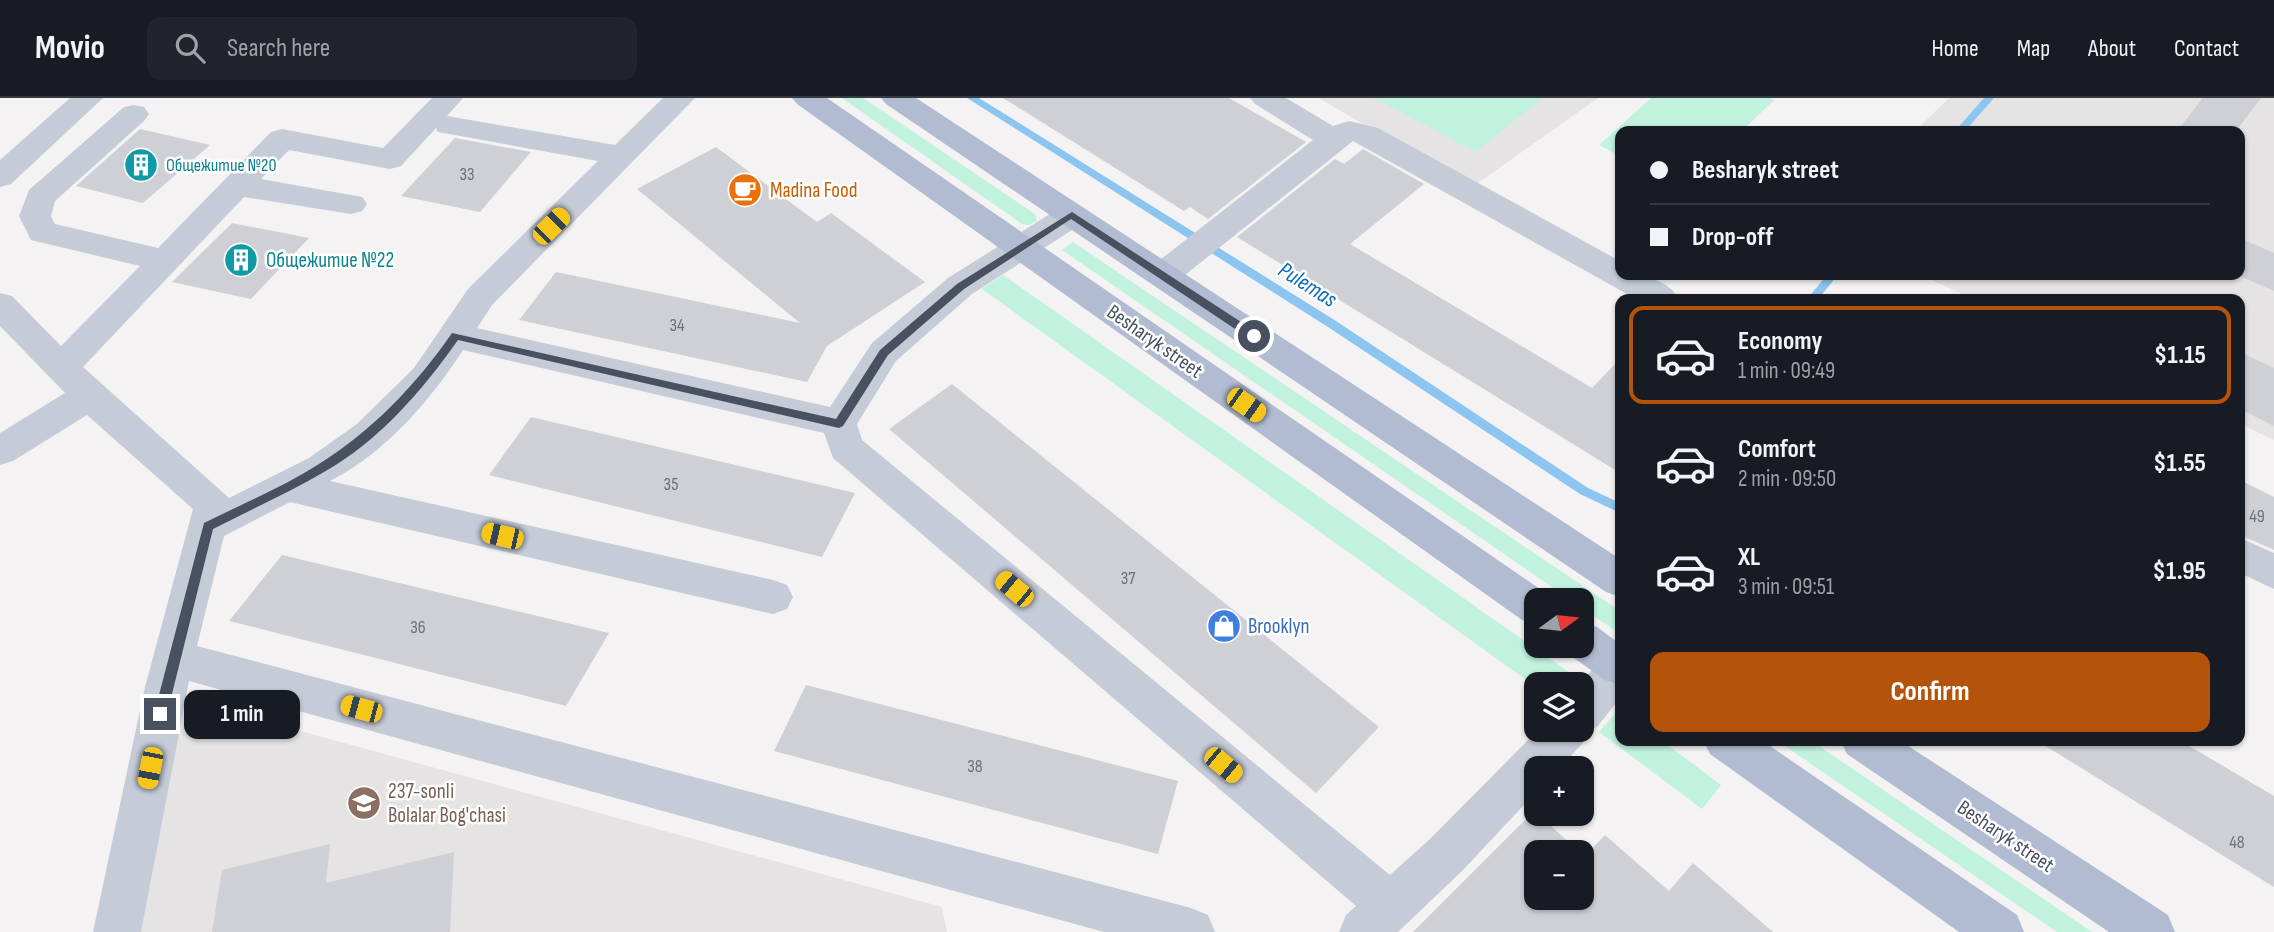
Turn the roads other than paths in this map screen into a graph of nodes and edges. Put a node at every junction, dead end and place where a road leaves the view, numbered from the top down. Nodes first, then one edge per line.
1 (88, 98) edge
2 (680, 98) edge
3 (807, 98) edge
4 (896, 98) edge
5 (1265, 98) edge
6 (448, 111) edge
7 (134, 114) dead end
8 (1333, 139) junction
9 (27, 153) junction
10 (622, 156) junction
11 (390, 159) junction
12 (77, 163) junction
13 (0, 177) edge
14 (237, 187) junction
15 (351, 204) junction
16 (1072, 215) junction
17 (329, 229) dead end
18 (1022, 248) junction
19 (165, 261) junction
20 (1615, 273) edge
21 (1163, 275) junction
22 (1628, 280) edge
23 (1653, 294) edge
24 (0, 305) edge
25 (456, 336) junction
26 (75, 382) junction
27 (839, 424) junction
28 (0, 451) edge
29 (286, 486) junction
30 (208, 527) junction
31 (2245, 557) edge
32 (2274, 572) edge
33 (1615, 577) edge
34 (773, 597) dead end
35 (1524, 600) edge
36 (1594, 649) edge
37 (173, 659) junction
38 (1615, 664) edge
39 (1615, 674) edge
40 (1594, 699) edge
41 (1555, 742) edge
42 (1734, 746) edge
43 (1871, 746) edge
44 (1377, 919) edge
45 (117, 932) edge
46 (1191, 932) edge
47 (2000, 932) edge
48 (2151, 932) edge

1 - 9 street
2 - 10 street
3 - 18 main road, Besharyk street
4 - 16 main road
5 - 8 street
6 - 10 street
6 - 11 street
7 - 12 street
8 - 20 street
8 - 21 street
9 - 12 street
9 - 13 street
10 - 25 street
11 - 14 street
11 - 15 street
12 - 19 street
14 - 15 street
14 - 19 street
15 - 17 street
16 - 18 street
16 - 21 main road
18 - 27 street
18 - 35 main road, Besharyk street
19 - 26 street
21 - 33 main road
22 - 23 street
24 - 26 street
25 - 27 street
25 - 29 street
26 - 28 street
26 - 30 street
27 - 44 street
29 - 30 street
29 - 34 street
30 - 37 street
31 - 32 street
36 - 38 main road
37 - 45 street
37 - 46 street
39 - 40 street
41 - 44 street
42 - 47 main road
43 - 48 main road, Besharyk street

